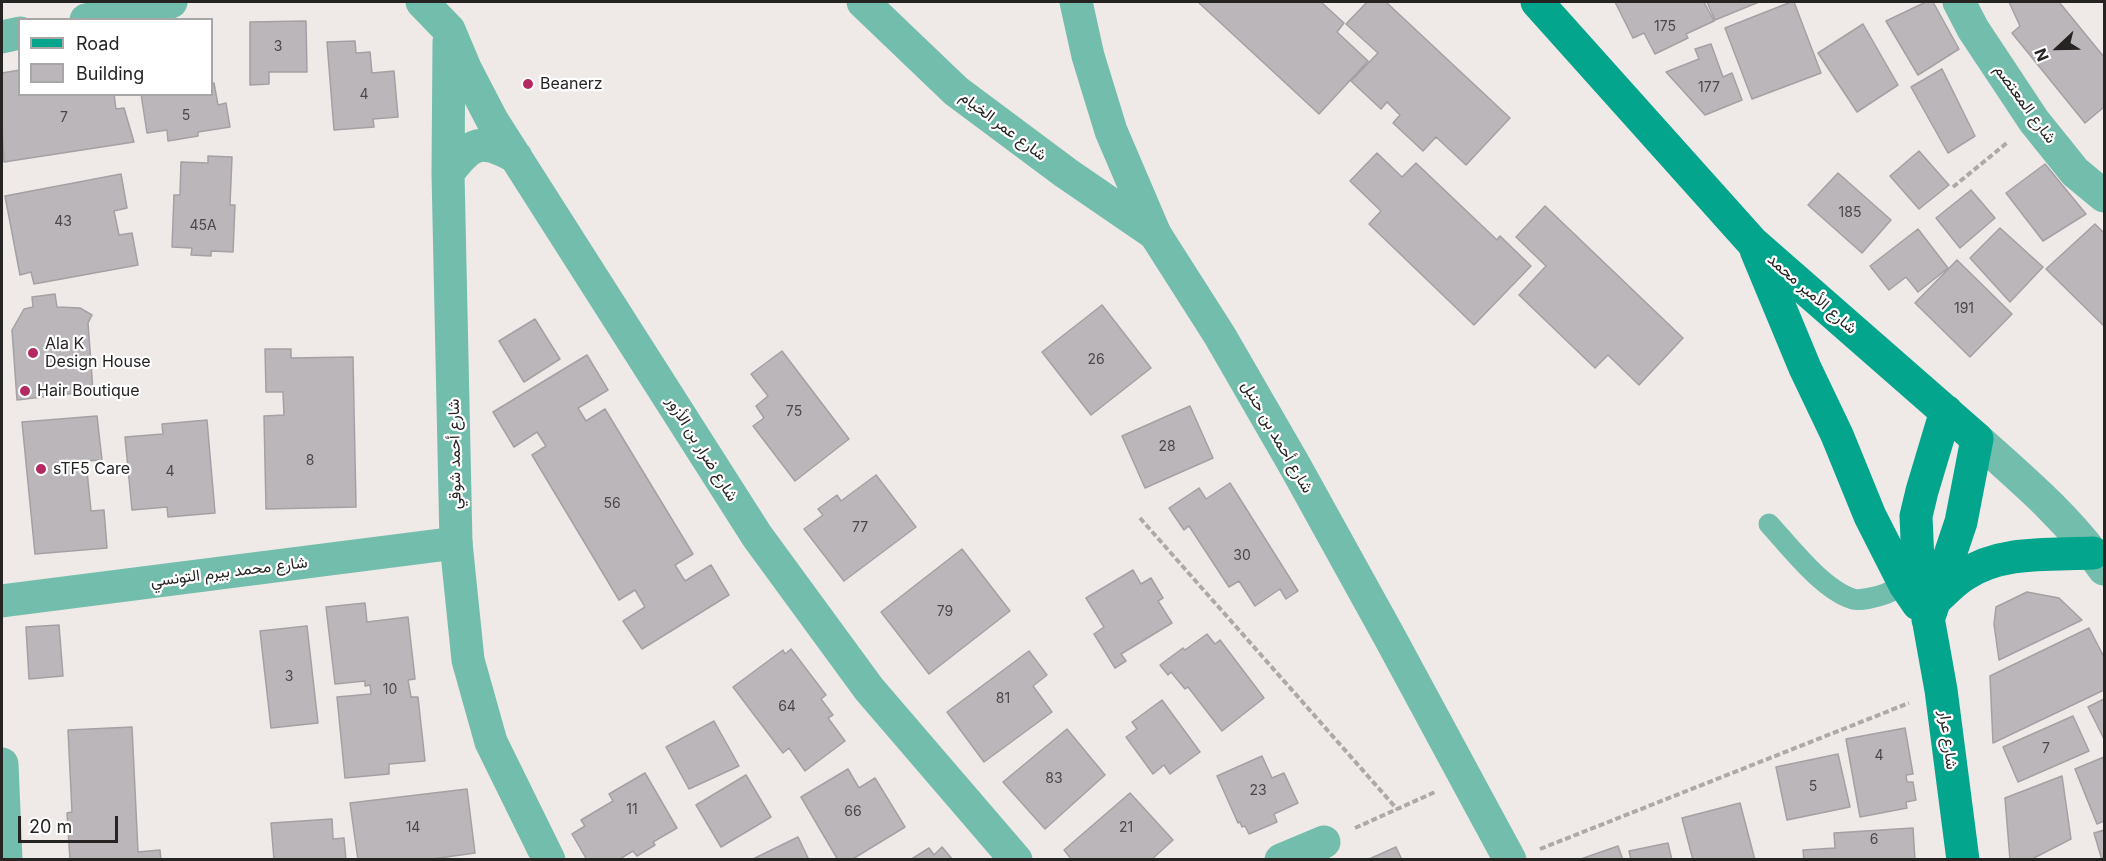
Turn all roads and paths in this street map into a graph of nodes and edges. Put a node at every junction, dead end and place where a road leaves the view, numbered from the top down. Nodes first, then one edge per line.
1 (171, 2) edge
2 (422, 2) edge
3 (863, 2) edge
4 (1076, 2) edge
5 (1537, 2) edge
6 (1959, 2) edge
7 (449, 16) edge
8 (95, 18) edge
9 (18, 33) edge
10 (2, 37) edge
11 (2034, 121) junction
12 (516, 157) junction
13 (448, 172) junction
14 (1953, 187) dead end
15 (2104, 196) edge
16 (1155, 234) junction
17 (1754, 243) junction
18 (1946, 411) junction
19 (1977, 439) junction
20 (1140, 518) dead end
21 (1769, 524) dead end
22 (456, 543) junction
23 (2099, 561) edge
24 (1912, 574) junction
25 (2, 601) edge
26 (1932, 610) junction
27 (1941, 690) junction
28 (2, 764) edge
29 (1466, 778) junction
30 (1397, 809) junction
31 (1324, 842) joint
32 (1523, 855) edge
33 (6, 860) edge
34 (549, 860) edge
35 (1016, 860) edge
36 (1281, 860) edge
37 (1963, 860) edge

1 - 8 street
2 - 7 street
3 - 16 street, شارع عمر الخيام
4 - 16 street, شارع أحمد بن حنبل
5 - 17 main road, شارع الأمير محمد
6 - 11 street, شارع المعتصم
7 - 12 street, شارع ضرار بن الأزور
7 - 13 street, شارع أحمد شوقي
9 - 10 street
11 - 14 path
11 - 15 street, شارع المعتصم
12 - 13 street
12 - 35 street, شارع ضرار بن الأزور
13 - 22 street, شارع أحمد شوقي
16 - 29 street, شارع أحمد بن حنبل
17 - 18 main road, شارع الأمير محمد
17 - 24 main road
18 - 19 main road, شارع الأمير محمد
18 - 24 main road
19 - 23 street, شارع الأمير محمد
19 - 26 main road, شارع عرار
20 - 30 path
21 - 24 lane
22 - 25 street, شارع محمد بيرم التونسي
22 - 34 street, شارع أحمد شوقي
23 - 26 main road
24 - 26 main road
26 - 27 main road, شارع عرار
27 - 32 path
27 - 37 main road, شارع عرار
28 - 33 street
29 - 30 path
29 - 32 street, شارع أحمد بن حنبل
30 - 31 path
31 - 36 street

